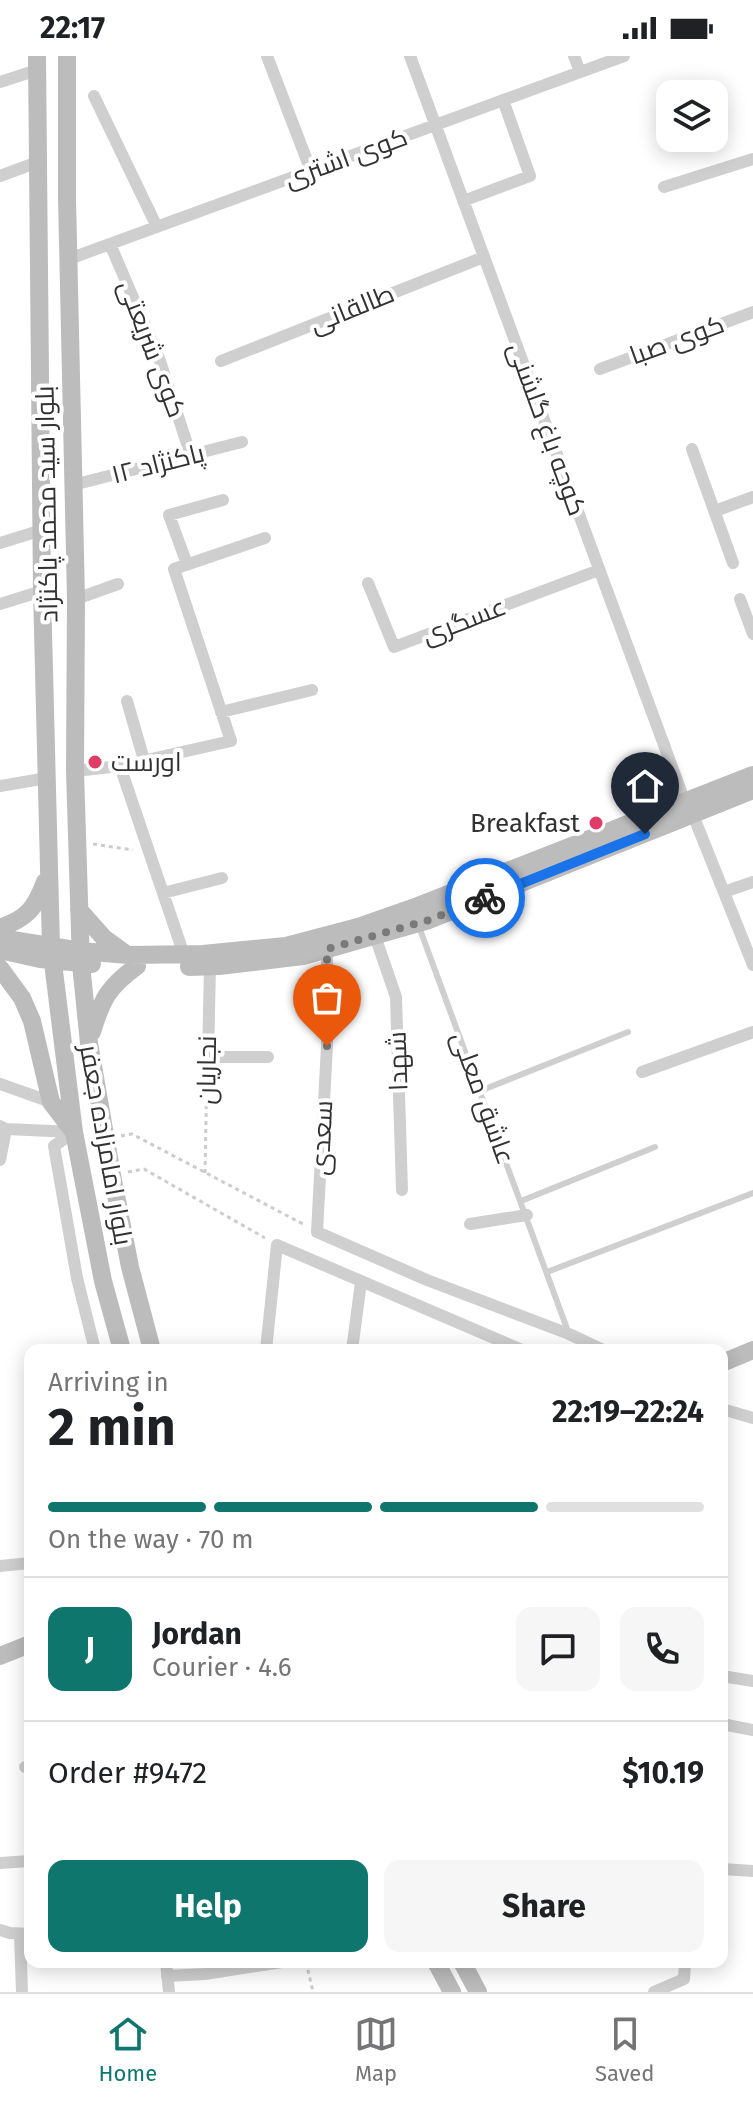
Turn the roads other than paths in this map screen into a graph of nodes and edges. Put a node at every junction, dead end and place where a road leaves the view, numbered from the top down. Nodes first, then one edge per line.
1 (67, 56) edge
2 (267, 56) edge
3 (410, 56) edge
4 (574, 56) edge
5 (622, 56) edge
6 (37, 63) edge
7 (580, 72) junction
8 (0, 82) edge
9 (94, 96) dead end
10 (503, 100) junction
11 (435, 125) junction
12 (753, 159) edge
13 (38, 162) junction
14 (311, 171) junction
15 (0, 176) edge
16 (664, 187) dead end
17 (463, 201) junction
18 (157, 227) junction
19 (110, 244) junction
20 (484, 257) junction
21 (69, 259) junction
22 (753, 312) edge
23 (221, 361) dead end
24 (600, 369) dead end
25 (242, 442) dead end
26 (692, 449) dead end
27 (191, 456) junction
28 (73, 485) junction
29 (753, 497) edge
30 (223, 500) dead end
31 (715, 511) junction
32 (42, 530) junction
33 (265, 538) dead end
34 (0, 543) edge
35 (75, 552) junction
36 (42, 556) junction
37 (733, 563) dead end
38 (187, 564) junction
39 (599, 570) junction
40 (368, 583) dead end
41 (118, 584) dead end
42 (42, 591) junction
43 (76, 599) junction
44 (740, 599) dead end
45 (0, 604) edge
46 (753, 634) edge
47 (312, 690) dead end
48 (127, 701) dead end
49 (221, 712) junction
50 (144, 760) junction
51 (120, 766) junction
52 (75, 771) junction
53 (753, 775) edge
54 (47, 778) junction
55 (0, 786) edge
56 (753, 790) edge
57 (689, 808) junction
58 (48, 871) junction
59 (222, 878) dead end
60 (753, 882) edge
61 (724, 892) junction
62 (163, 893) junction
63 (79, 910) junction
64 (418, 923) junction
65 (0, 928) edge
66 (375, 936) junction
67 (0, 938) edge
68 (327, 949) junction
69 (0, 950) edge
70 (52, 953) junction
71 (184, 955) junction
72 (81, 957) junction
73 (133, 960) junction
74 (753, 965) edge
75 (210, 966) junction
76 (0, 968) edge
77 (628, 1032) dead end
78 (753, 1032) edge
79 (89, 1043) junction
80 (268, 1057) dead end
81 (642, 1072) dead end
82 (0, 1084) edge
83 (480, 1091) junction
84 (51, 1102) junction
85 (3, 1128) edge
86 (74, 1132) junction
87 (655, 1147) dead end
88 (0, 1160) edge
89 (402, 1190) dead end
90 (753, 1193) edge
91 (521, 1201) junction
92 (527, 1215) junction
93 (470, 1224) dead end
94 (547, 1272) junction
95 (361, 1282) junction
96 (569, 1334) junction
97 (94, 1344) edge
98 (120, 1344) edge
99 (150, 1344) edge
100 (267, 1344) edge
101 (353, 1344) edge
102 (505, 1344) edge
103 (590, 1344) edge
104 (753, 1350) edge
105 (728, 1360) edge
106 (728, 1411) edge
107 (753, 1418) edge
108 (24, 1564) edge
109 (0, 1566) edge
110 (24, 1646) edge
111 (0, 1656) edge
112 (728, 1677) edge
113 (753, 1681) edge
114 (728, 1725) edge
115 (753, 1730) edge
116 (24, 1861) edge
117 (0, 1863) edge
118 (728, 1869) edge
119 (753, 1871) edge
120 (0, 1930) edge
121 (24, 1934) edge
122 (24, 1953) edge
123 (166, 1968) edge
124 (204, 1968) edge
125 (439, 1968) edge
126 (465, 1968) edge
127 (685, 1968) edge
128 (167, 1976) junction
129 (22, 1992) edge
130 (169, 1992) edge
131 (452, 1992) edge
132 (478, 1992) edge
133 (654, 1992) edge

1 - 21 main road, بلوار سید محمد پاکنژاد
2 - 14 street
3 - 11 street, کوچه باغ گلشنی
4 - 7 street
5 - 7 street, کوی اشتری
6 - 8 street
6 - 13 main road, بلوار سید محمد پاکنژاد
7 - 10 street, کوی اشتری
9 - 18 street
10 - 11 street, کوی اشتری
10 - 17 street
11 - 14 street, کوی اشتری
11 - 17 street, کوچه باغ گلشنی
12 - 16 street
13 - 15 street
13 - 32 main road, بلوار سید محمد پاکنژاد
14 - 18 street, کوی اشتری
17 - 20 street, کوچه باغ گلشنی
18 - 19 street, کوی اشتری
19 - 21 street, کوی اشتری
19 - 27 street, کوی شریعتی
20 - 23 street, طالقانی
20 - 39 street, کوچه باغ گلشنی
21 - 28 main road, بلوار سید محمد پاکنژاد
22 - 24 street, کوی صبا
25 - 27 street, پاکنژاد ۱۲
26 - 31 street
27 - 28 street, پاکنژاد ۱۲
28 - 35 main road, بلوار سید محمد پاکنژاد
29 - 31 street
30 - 38 street
31 - 37 street
32 - 34 street
32 - 36 main road, بلوار سید محمد پاکنژاد
33 - 38 street
35 - 36 main road
35 - 43 main road, بلوار سید محمد پاکنژاد
36 - 42 main road, بلوار سید محمد پاکنژاد
38 - 49 street
39 - 40 street, عسگری
39 - 57 street, کوچه باغ گلشنی
41 - 43 street
42 - 45 street
42 - 54 main road, بلوار سید محمد پاکنژاد
43 - 52 main road, بلوار سید محمد پاکنژاد
44 - 46 street
47 - 49 street
48 - 50 street
49 - 50 street
50 - 51 street
51 - 52 street
51 - 62 street
52 - 63 main road, بلوار سید محمد پاکنژاد
53 - 57 main road
54 - 55 street
54 - 58 main road, بلوار سید محمد پاکنژاد
56 - 57 main road
57 - 61 street
57 - 64 main road
57 - 71 main road
58 - 65 main road
58 - 70 main road, بلوار سید محمد پاکنژاد
59 - 62 street
60 - 61 street
61 - 74 street
62 - 71 street
63 - 72 main road, بلوار سید محمد پاکنژاد
63 - 73 main road
64 - 66 main road
64 - 83 lane, عاشق معلی
66 - 68 main road
66 - 89 street, شهدا
67 - 70 main road
68 - 75 main road
68 - 96 street, سعدی
69 - 70 main road
70 - 72 main road
70 - 86 main road, بلوار امامزاده جعفر
71 - 73 main road
72 - 73 main road
72 - 79 main road, بلوار امامزاده جعفر
73 - 75 main road
73 - 79 main road
75 - 80 street, نجاریان
76 - 84 main road
77 - 83 lane
78 - 81 street
79 - 99 main road, بلوار امامزاده جعفر
82 - 84 street
83 - 91 lane, عاشق معلی
84 - 86 main road
85 - 86 street
85 - 88 street
86 - 97 street
86 - 98 main road, بلوار امامزاده جعفر
87 - 91 lane
90 - 94 lane
91 - 92 lane, عاشق معلی
92 - 93 street
92 - 94 lane, عاشق معلی
94 - 96 lane, عاشق معلی
95 - 100 street
95 - 101 street
95 - 102 street
96 - 103 street
104 - 105 main road
106 - 107 street
108 - 109 street
110 - 111 main road
112 - 113 street
114 - 115 street
116 - 117 street
118 - 119 street
120 - 121 street
122 - 129 street
123 - 128 street
124 - 128 street
125 - 131 main road
126 - 132 main road
127 - 133 street
128 - 130 street

